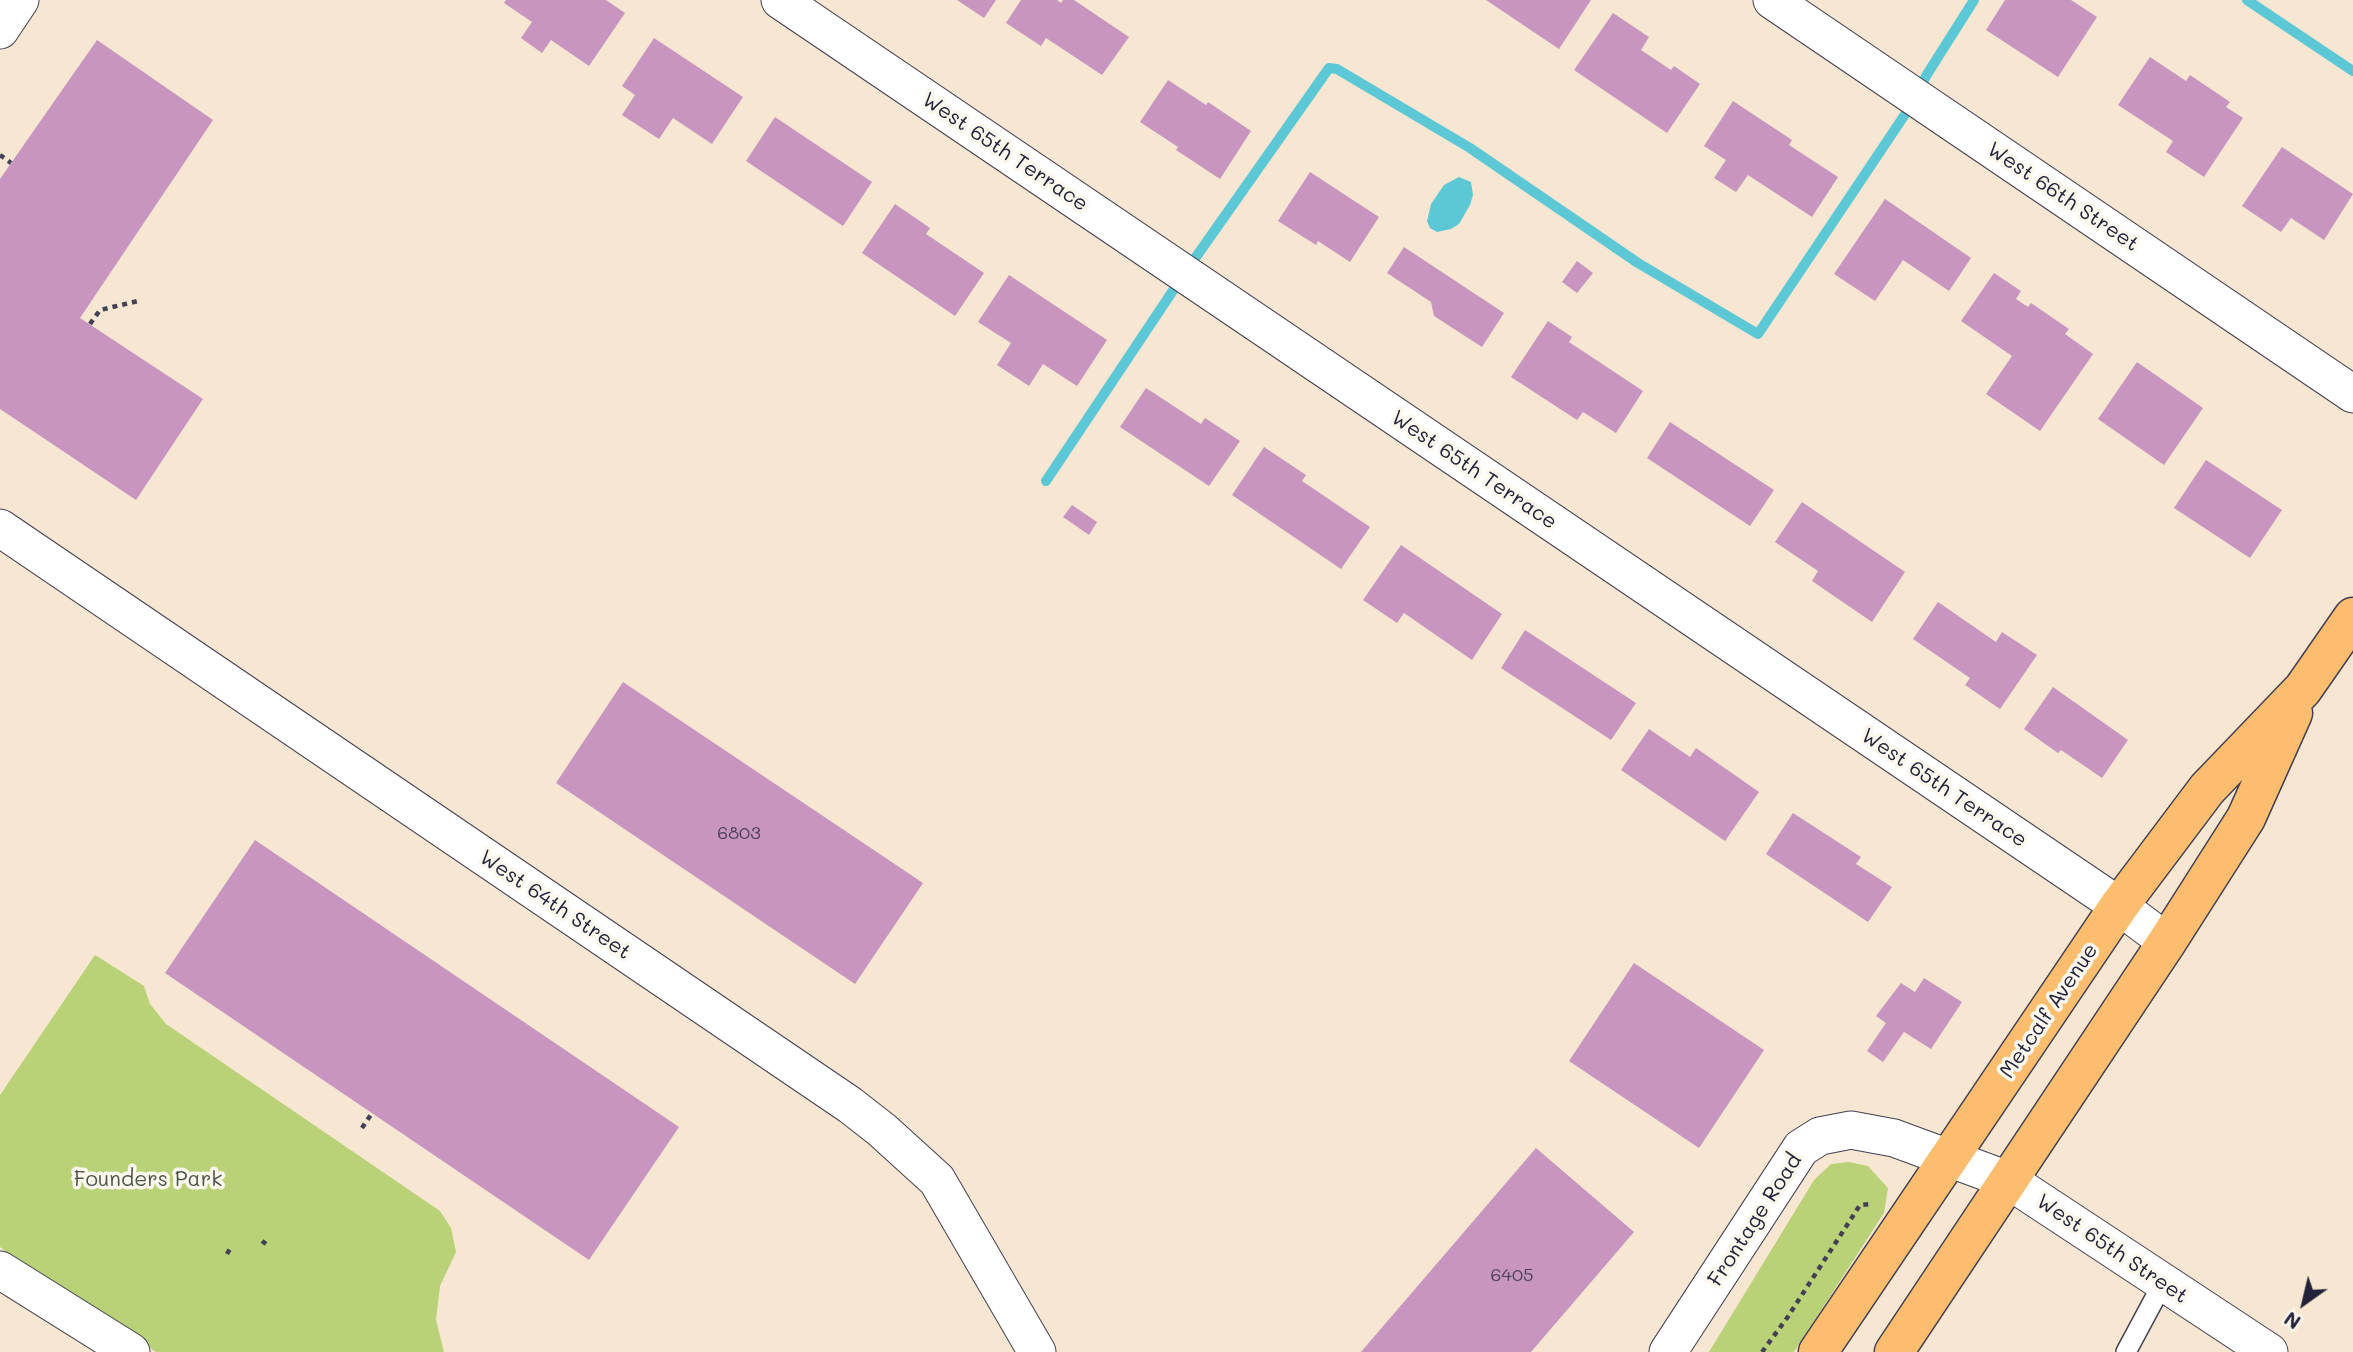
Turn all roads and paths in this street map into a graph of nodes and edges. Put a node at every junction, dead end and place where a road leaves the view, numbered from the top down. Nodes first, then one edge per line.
1 (20, 0) edge
2 (780, 0) edge
3 (1772, 0) edge
4 (0, 30) edge
5 (0, 155) edge
6 (11, 163) dead end
7 (138, 301) dead end
8 (90, 324) dead end
9 (2353, 394) edge
10 (0, 527) edge
11 (2353, 617) edge
12 (2304, 689) junction
13 (2119, 906) junction
14 (2167, 942) junction
15 (373, 1113) dead end
16 (362, 1128) dead end
17 (1949, 1159) junction
18 (2008, 1180) junction
19 (262, 1241) dead end
20 (231, 1247) dead end
21 (270, 1247) dead end
22 (227, 1254) dead end
23 (0, 1270) edge
24 (2163, 1283) junction
25 (131, 1352) edge
26 (1037, 1352) edge
27 (1668, 1352) edge
28 (1818, 1352) edge
29 (1894, 1352) edge
30 (2126, 1352) edge
31 (2269, 1352) edge

1 - 4 street
2 - 13 street, West 65th Terrace
3 - 9 street, West 66th Street
5 - 6 path
7 - 8 path
10 - 26 street, West 64th Street
11 - 12 main road, Metcalf Avenue
12 - 13 main road, Metcalf Avenue
12 - 14 main road, Metcalf Avenue
13 - 14 street, West 65th Terrace
13 - 17 main road, Metcalf Avenue
14 - 18 main road, Metcalf Avenue
15 - 16 path
17 - 18 street, West 65th Street
17 - 27 street, Frontage Road
17 - 28 main road, Metcalf Avenue
18 - 24 street, West 65th Street
18 - 29 main road, Metcalf Avenue
19 - 21 path
20 - 22 path
23 - 25 street
24 - 30 lane
24 - 31 street, West 65th Street

